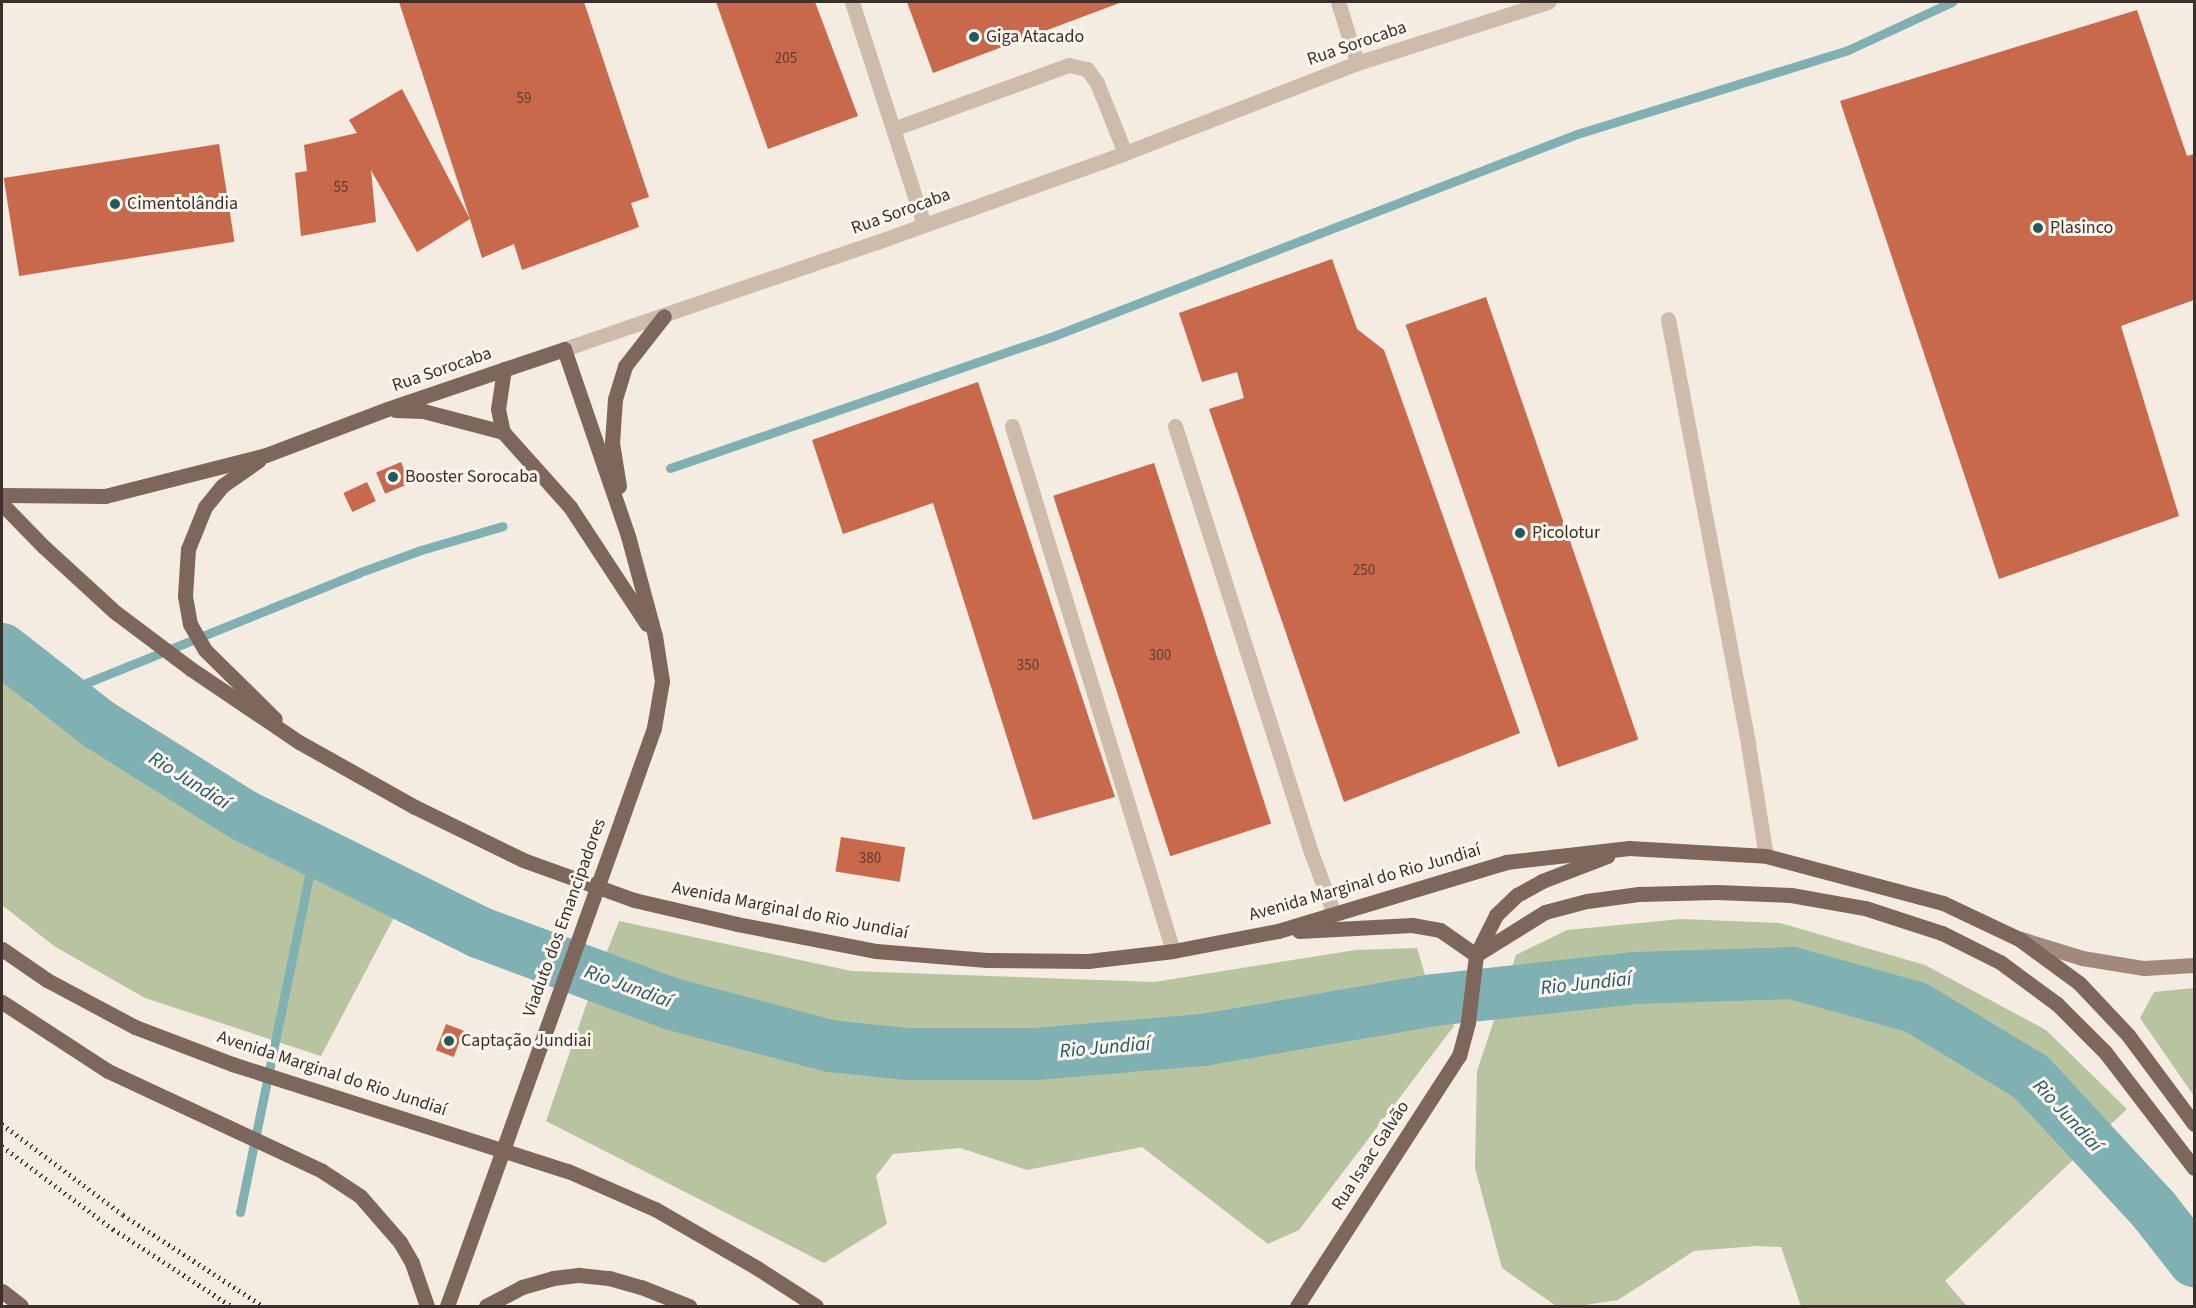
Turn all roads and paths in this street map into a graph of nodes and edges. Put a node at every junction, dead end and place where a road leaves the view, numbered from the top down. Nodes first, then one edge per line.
1 (852, 2) edge
2 (1338, 2) edge
3 (1548, 2) edge
4 (1357, 63) junction
5 (893, 129) junction
6 (1125, 153) junction
7 (924, 225) junction
8 (664, 316) junction
9 (1668, 319) dead end
10 (564, 349) junction
11 (504, 369) junction
12 (387, 409) junction
13 (1012, 426) dead end
14 (1175, 426) dead end
15 (503, 432) junction
16 (266, 455) junction
17 (2, 495) edge
18 (2, 504) edge
19 (628, 536) junction
20 (655, 636) junction
21 (299, 742) junction
22 (1629, 848) junction
23 (1766, 856) junction
24 (1334, 914) junction
25 (1278, 931) junction
26 (2019, 939) junction
27 (2, 949) edge
28 (1173, 951) junction
29 (1476, 955) junction
30 (2194, 964) edge
31 (2, 1002) edge
32 (2194, 1124) edge
33 (2194, 1168) edge
34 (2, 1291) edge
35 (21, 1306) edge
36 (427, 1306) edge
37 (447, 1306) edge
38 (486, 1306) edge
39 (689, 1306) edge
40 (816, 1306) edge
41 (1297, 1306) edge

1 - 5 street
2 - 4 street
3 - 4 street, Rua Sorocaba
4 - 6 street, Rua Sorocaba
5 - 6 street
5 - 7 street
6 - 7 street, Rua Sorocaba
7 - 8 street, Rua Sorocaba
8 - 10 street, Rua Sorocaba
8 - 19 main road
9 - 23 street
10 - 11 main road, Rua Sorocaba
10 - 19 main road
11 - 12 main road, Rua Sorocaba
11 - 15 main road
12 - 15 main road
12 - 16 main road, Rua Sorocaba
13 - 28 street
14 - 24 street
15 - 20 main road
16 - 17 main road
16 - 21 main road
18 - 21 main road, Avenida Marginal do Rio Jundiaí
19 - 20 main road, Viaduto dos Emancipadores
20 - 37 main road, Viaduto dos Emancipadores, bridge
21 - 28 main road, Avenida Marginal do Rio Jundiaí
22 - 23 main road, Avenida Marginal do Rio Jundiaí
22 - 24 main road, Avenida Marginal do Rio Jundiaí
22 - 29 main road
23 - 26 main road, Avenida Marginal do Rio Jundiaí
24 - 25 main road, Avenida Marginal do Rio Jundiaí
25 - 28 main road, Avenida Marginal do Rio Jundiaí
25 - 29 main road
26 - 30 main road
26 - 32 main road, Avenida Marginal do Rio Jundiaí
27 - 40 main road, Avenida Marginal do Rio Jundiaí
29 - 33 main road
29 - 41 main road, Rua Isaac Galvão
31 - 36 main road
34 - 35 main road
38 - 39 main road

